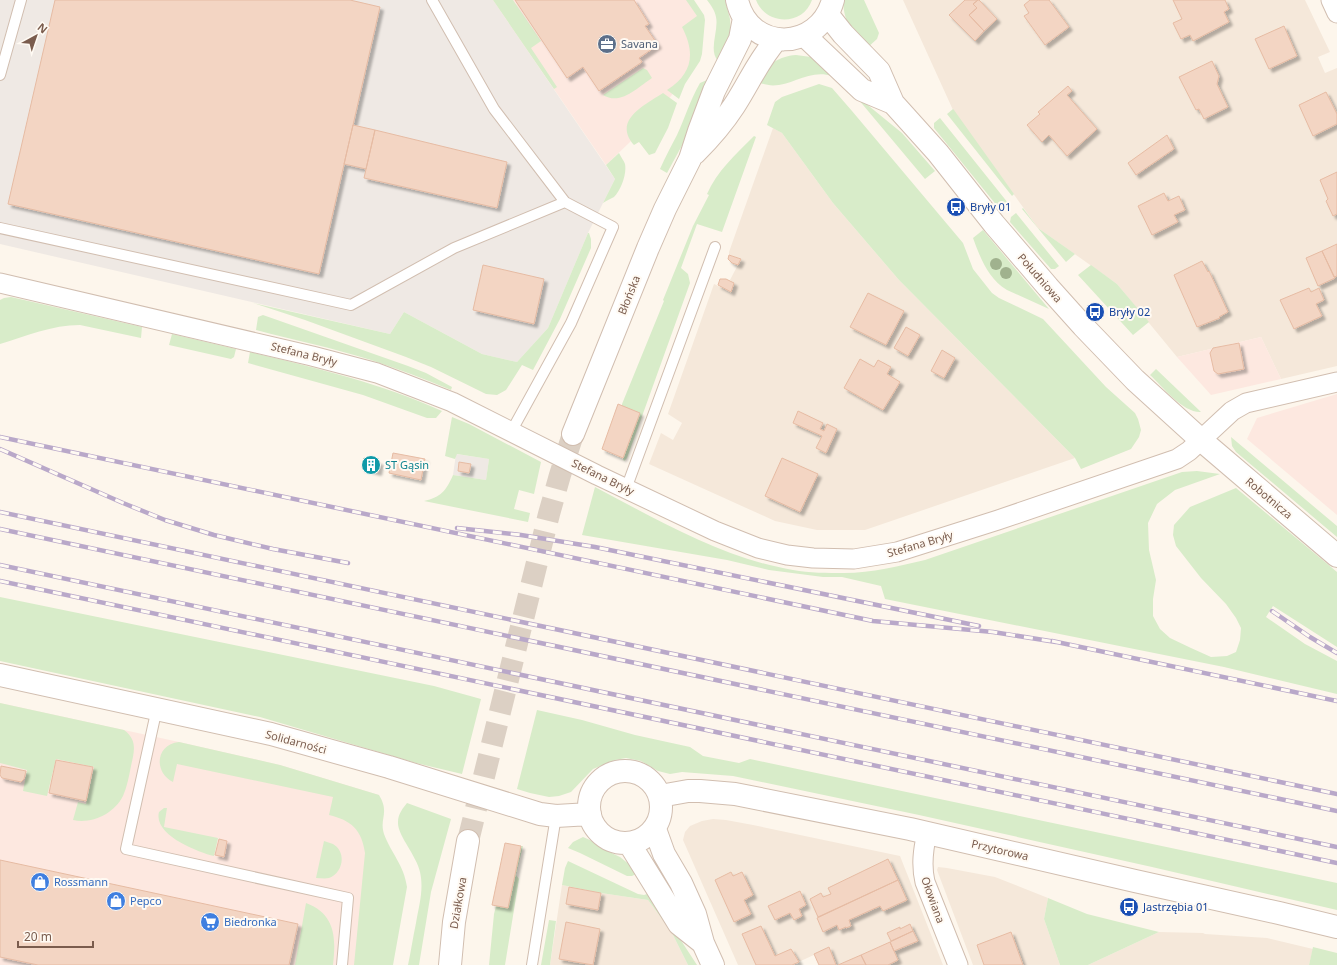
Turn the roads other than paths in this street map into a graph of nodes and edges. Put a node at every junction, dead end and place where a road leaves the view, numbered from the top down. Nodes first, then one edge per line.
1 (20, 0) edge
2 (432, 0) edge
3 (1331, 0) edge
4 (830, 7) edge
5 (740, 9) edge
6 (1337, 13) edge
7 (804, 36) junction
8 (777, 39) junction
9 (0, 75) edge
10 (893, 103) junction
11 (690, 159) junction
12 (565, 202) junction
13 (0, 228) edge
14 (715, 247) dead end
15 (0, 283) edge
16 (1337, 382) edge
17 (511, 432) junction
18 (574, 434) tunnel mouth
19 (1201, 440) junction
20 (626, 489) junction
21 (1337, 556) edge
22 (0, 675) edge
23 (157, 708) junction
24 (660, 796) junction
25 (590, 814) junction
26 (556, 816) junction
27 (655, 829) junction
28 (926, 833) junction
29 (468, 841) tunnel mouth
30 (629, 843) junction
31 (1337, 927) edge
32 (703, 943) junction
33 (342, 965) edge
34 (450, 965) edge
35 (532, 965) edge
36 (713, 965) edge
37 (958, 965) edge

1 - 9 lane
2 - 12 lane
3 - 6 street
4 - 7 street
4 - 10 street, Południowa
5 - 8 street
5 - 11 street, Błońska
7 - 8 street
7 - 10 street, Południowa
8 - 11 street, Błońska
10 - 19 street, Południowa
11 - 18 street, Błońska
12 - 13 lane
12 - 17 lane
14 - 20 lane
15 - 17 street, Stefana Bryły
16 - 19 street, Stefana Bryły
17 - 20 street, Stefana Bryły
19 - 20 street, Stefana Bryły
19 - 21 street, Robotnicza
22 - 23 street, Solidarności
23 - 26 street, Solidarności
23 - 33 lane
24 - 25 street
24 - 27 street
24 - 28 street, Przytorowa
25 - 26 street, Solidarności
25 - 30 street
26 - 35 lane
27 - 30 street
27 - 32 street
28 - 31 street, Przytorowa
28 - 37 street, Ołowiana
29 - 34 street, Działkowa
30 - 32 street
32 - 36 street

